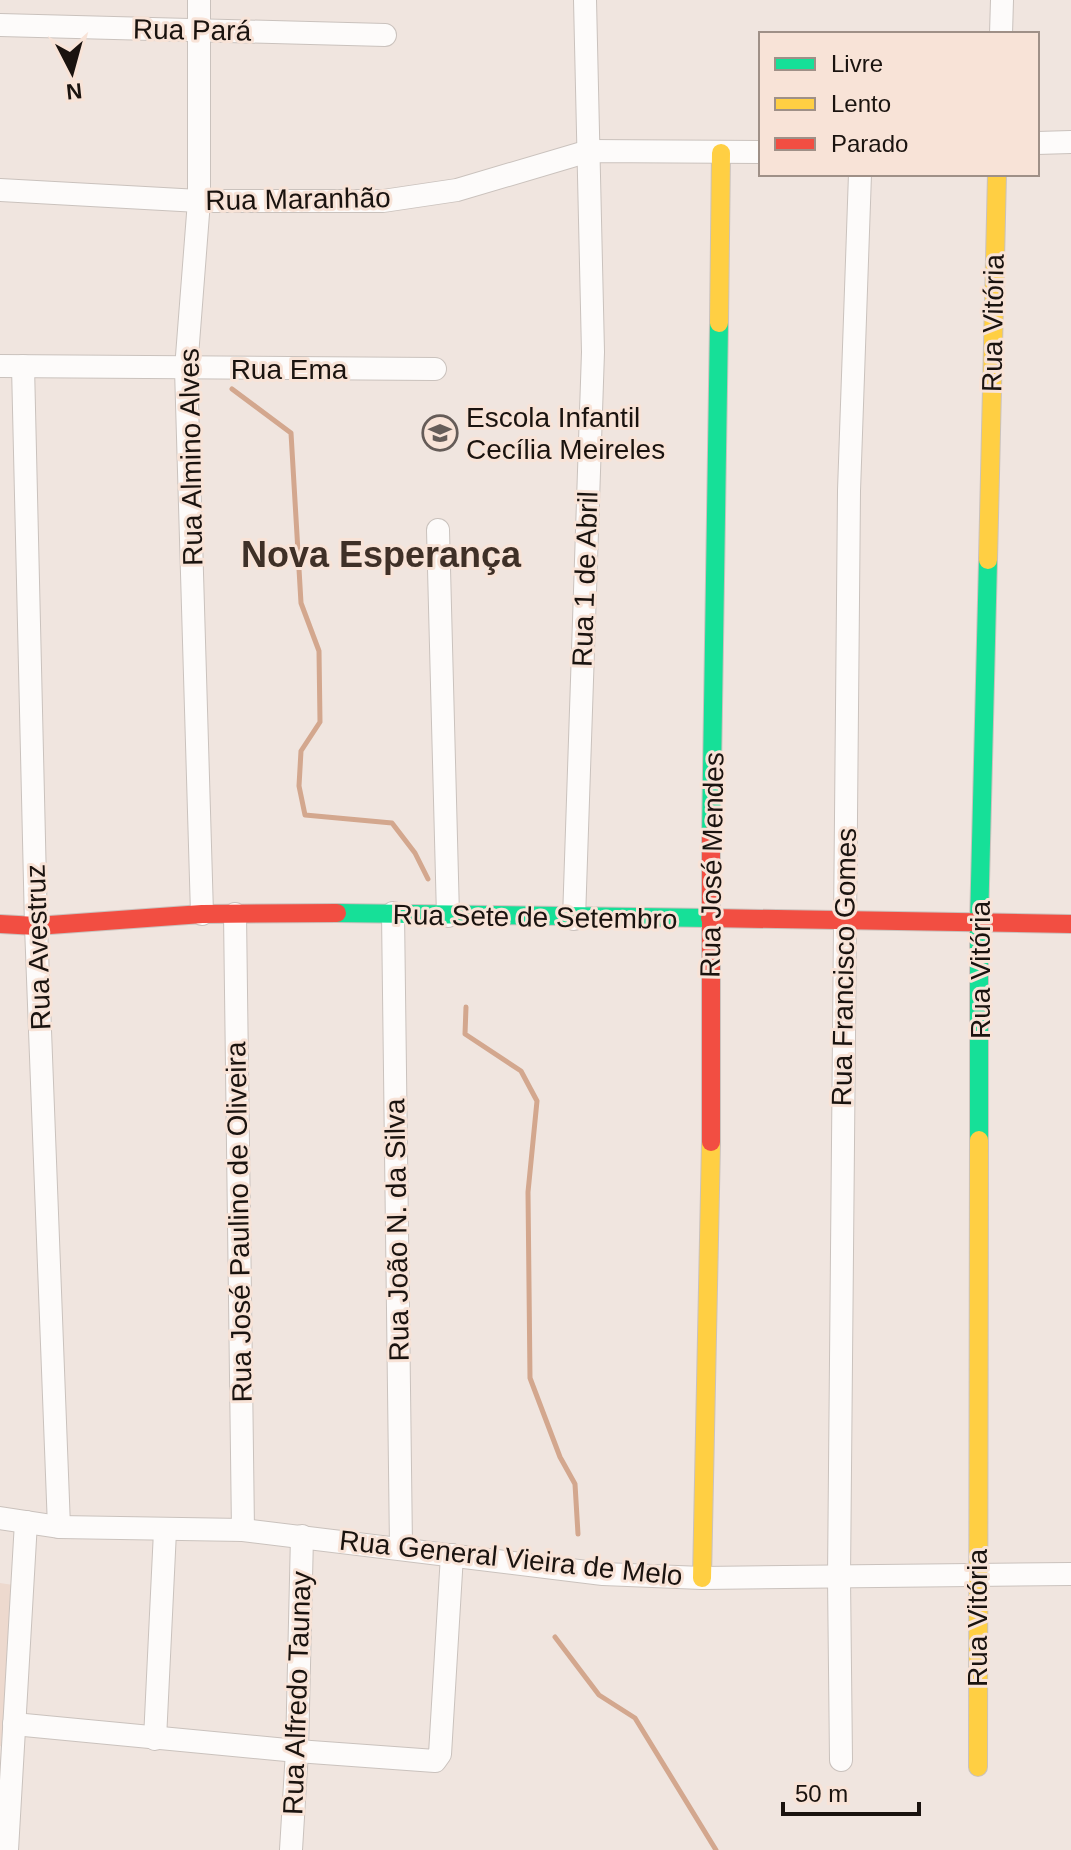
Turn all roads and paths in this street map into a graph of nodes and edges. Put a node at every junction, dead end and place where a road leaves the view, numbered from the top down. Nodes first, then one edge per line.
1 (199, 0) edge
2 (585, 0) edge
3 (1002, 0) edge
4 (0, 25) edge
5 (199, 29) junction
6 (1001, 32) edge
7 (385, 35) dead end
8 (1071, 142) edge
9 (1039, 143) edge
10 (589, 151) junction
11 (759, 152) edge
12 (721, 153) junction
13 (860, 176) edge
14 (997, 176) edge
15 (0, 190) edge
16 (199, 201) junction
17 (0, 366) edge
18 (23, 366) junction
19 (186, 369) junction
20 (435, 369) dead end
21 (438, 530) dead end
22 (393, 913) junction
23 (202, 914) junction
24 (235, 914) junction
25 (448, 916) junction
26 (574, 919) junction
27 (710, 921) junction
28 (845, 922) junction
29 (0, 924) edge
30 (979, 924) junction
31 (1071, 924) edge
32 (36, 926) junction
33 (0, 1518) edge
34 (26, 1522) junction
35 (59, 1527) junction
36 (243, 1530) junction
37 (165, 1531) junction
38 (302, 1536) junction
39 (401, 1547) junction
40 (452, 1555) junction
41 (977, 1573) junction
42 (1071, 1574) edge
43 (702, 1578) junction
44 (839, 1578) junction
45 (14, 1724) junction
46 (155, 1739) junction
47 (297, 1751) junction
48 (841, 1760) dead end
49 (978, 1767) dead end
50 (7, 1850) edge
51 (291, 1850) edge

1 - 5 street, Rua Almino Alves
2 - 10 street, Rua 1 de Abril
3 - 6 street
4 - 5 street, Rua Pará
5 - 7 street, Rua Pará
5 - 16 street, Rua Almino Alves
8 - 9 street
10 - 12 street, Rua Maranhão
10 - 16 street, Rua Maranhão
10 - 26 street, Rua 1 de Abril
11 - 12 street, Rua Maranhão
12 - 27 street, Rua José Mendes
13 - 28 street, Rua Francisco Gomes
14 - 30 street, Rua Vitória
15 - 16 street, Rua Maranhão
16 - 19 street, Rua Almino Alves
17 - 18 street, Rua Ema
18 - 19 street, Rua Ema
18 - 32 street, Rua Avestruz
19 - 20 street, Rua Ema
19 - 23 street, Rua Almino Alves
21 - 25 street
22 - 24 street, Rua Sete de Setembro
22 - 25 street, Rua Sete de Setembro
22 - 39 street, Rua João N. da Silva
23 - 24 street, Rua Sete de Setembro
23 - 32 street, Rua Sete de Setembro
24 - 36 street, Rua José Paulino de Oliveira
25 - 26 street, Rua Sete de Setembro
26 - 27 street, Rua Sete de Setembro
27 - 28 street, Rua Sete de Setembro
27 - 43 street, Rua José Mendes
28 - 30 street, Rua Sete de Setembro
28 - 44 street, Rua Francisco Gomes
29 - 32 street, Rua Sete de Setembro
30 - 31 street, Rua Sete de Setembro
30 - 41 street, Rua Vitória
32 - 35 street, Rua Avestruz
33 - 34 street, Rua General Vieira de Melo
34 - 35 street, Rua General Vieira de Melo
34 - 45 street
35 - 37 street, Rua General Vieira de Melo
36 - 37 street, Rua General Vieira de Melo
36 - 38 street, Rua General Vieira de Melo
37 - 46 street
38 - 39 street, Rua General Vieira de Melo
38 - 47 street, Rua Alfredo Taunay
39 - 40 street, Rua General Vieira de Melo
40 - 43 street, Rua General Vieira de Melo
40 - 47 street
41 - 42 street, Rua General Vieira de Melo
41 - 44 street, Rua General Vieira de Melo
41 - 49 street, Rua Vitória
43 - 44 street, Rua General Vieira de Melo
44 - 48 street, Rua Francisco Gomes
45 - 46 street
45 - 50 street
46 - 47 street
47 - 51 street, Rua Alfredo Taunay

